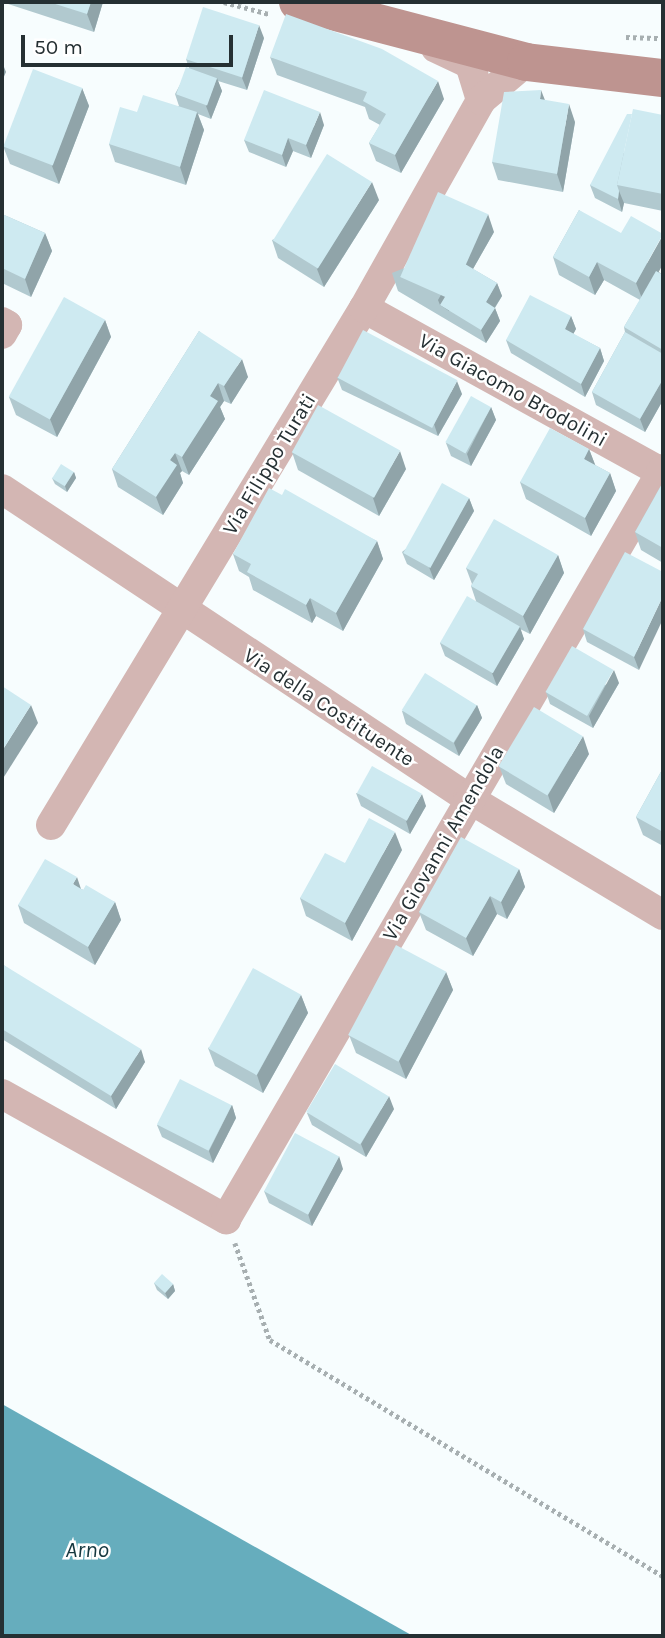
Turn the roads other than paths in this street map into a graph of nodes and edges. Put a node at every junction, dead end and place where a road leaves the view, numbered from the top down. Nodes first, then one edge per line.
1 (298, 2) edge
2 (366, 2) edge
3 (415, 35) junction
4 (663, 54) edge
5 (526, 62) junction
6 (663, 78) edge
7 (481, 100) junction
8 (364, 308) junction
9 (2, 323) edge
10 (2, 334) edge
11 (662, 470) edge
12 (2, 489) edge
13 (181, 609) junction
14 (468, 798) junction
15 (51, 825) dead end
16 (663, 915) edge
17 (2, 1094) edge

1 - 3 main road
2 - 4 main road
3 - 5 main road
3 - 7 street
5 - 6 main road
5 - 7 street, Via Filippo Turati
7 - 8 street, Via Filippo Turati
8 - 11 street, Via Giacomo Brodolini
8 - 13 street, Via Filippo Turati
9 - 10 street
11 - 14 street, Via Giovanni Amendola
12 - 13 street, Via della Costituente
13 - 14 street, Via della Costituente
13 - 15 street, Via Filippo Turati
14 - 16 street, Via della Costituente
14 - 17 street, Via Giovanni Amendola

